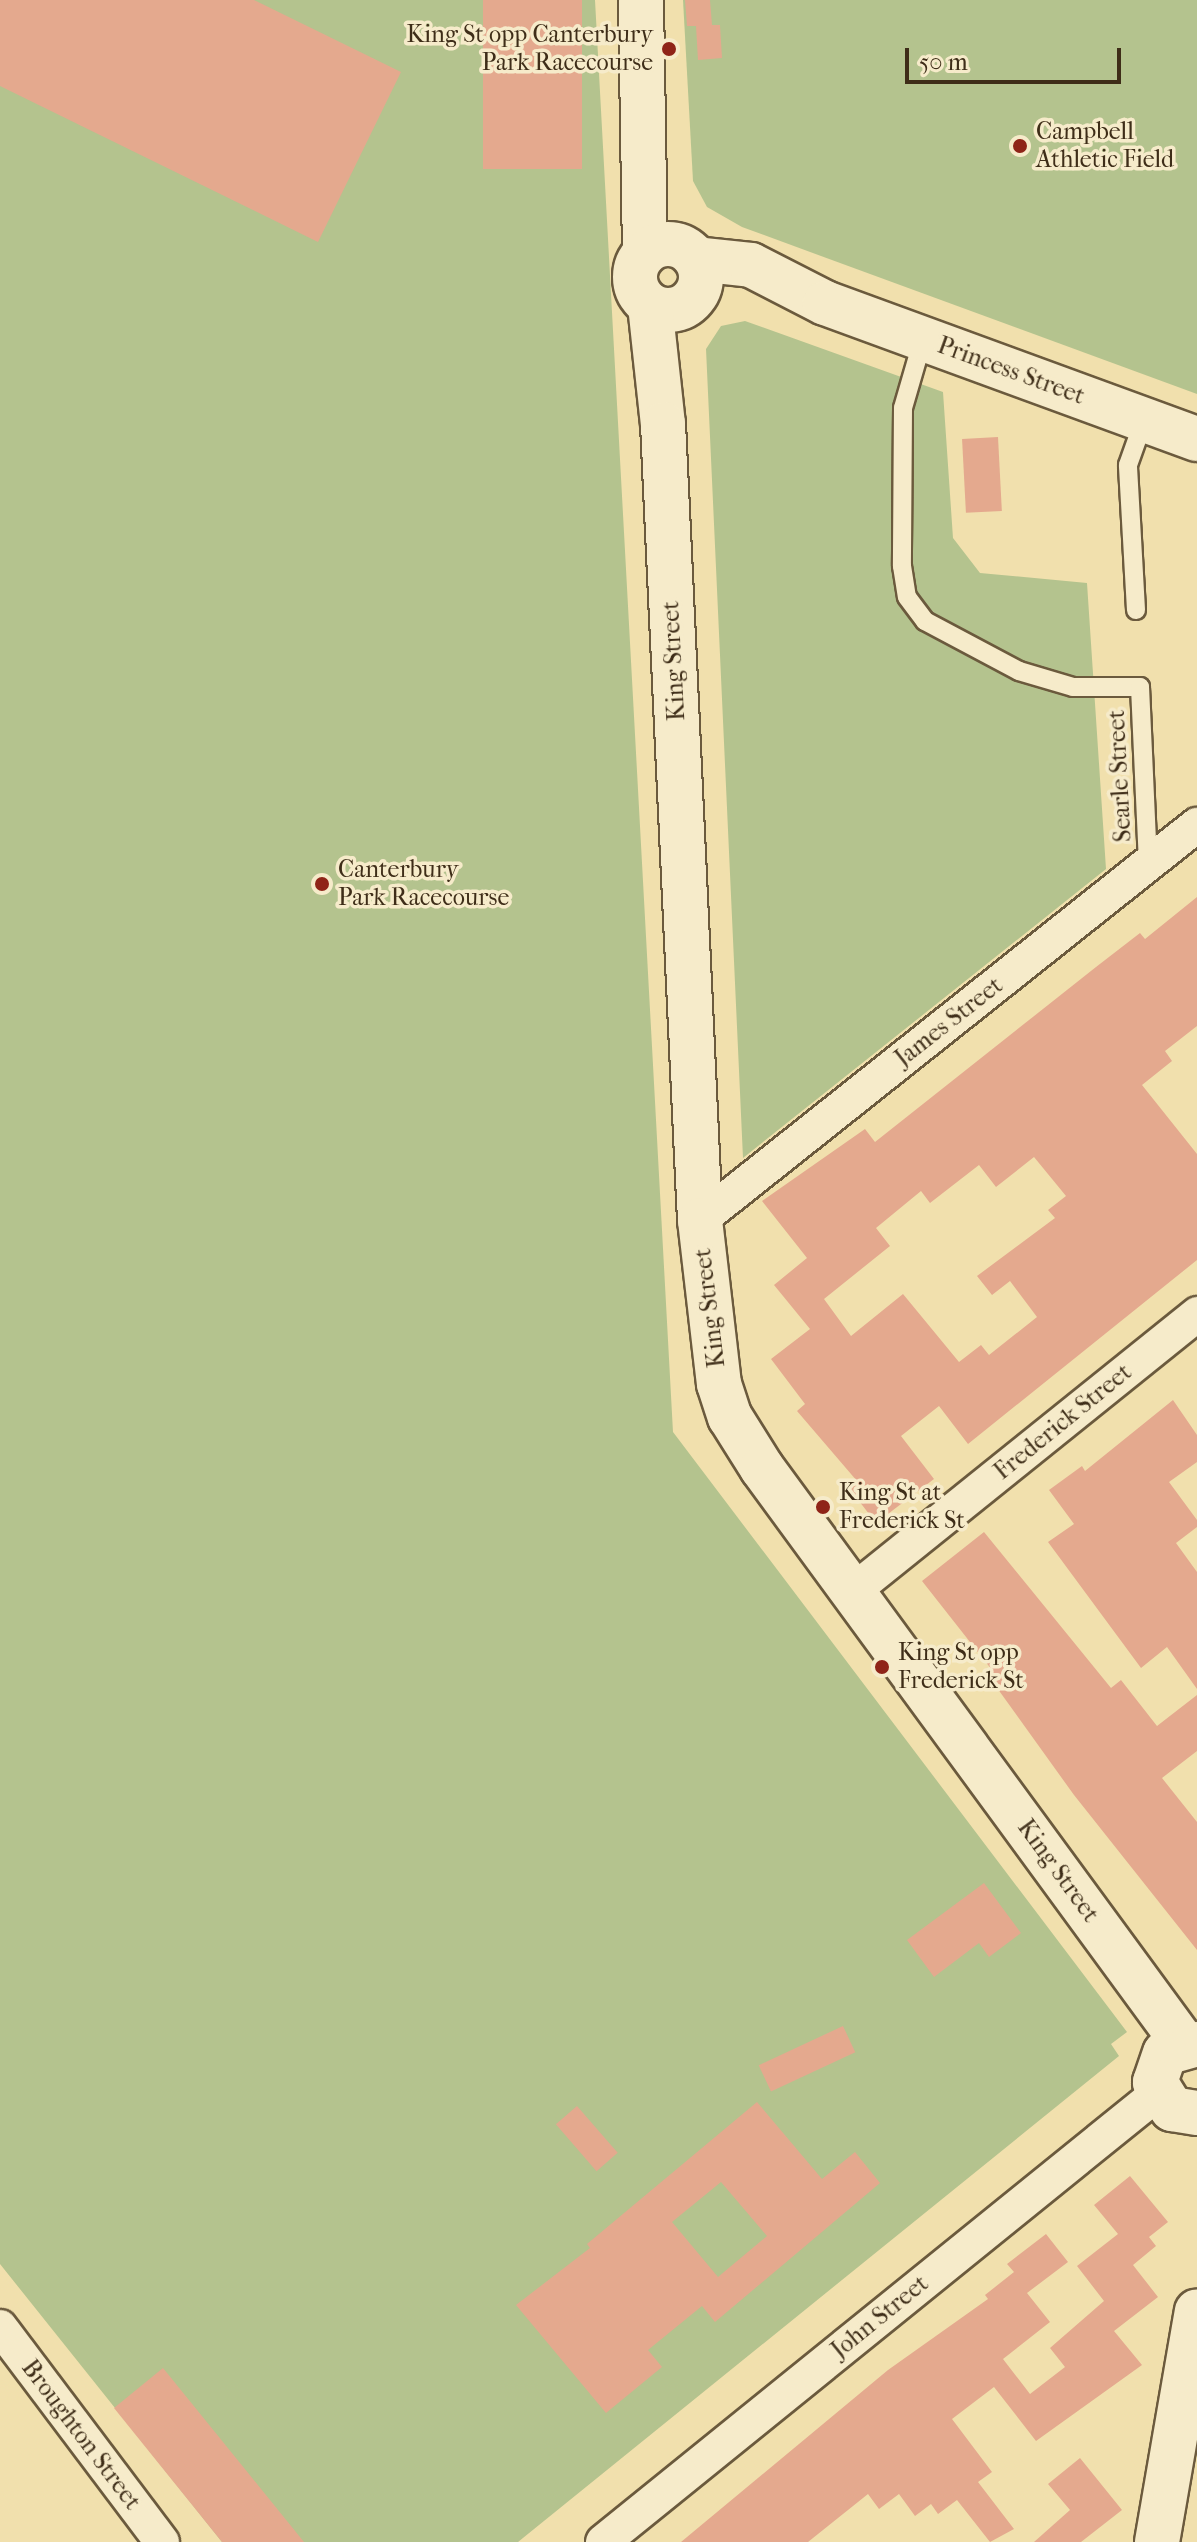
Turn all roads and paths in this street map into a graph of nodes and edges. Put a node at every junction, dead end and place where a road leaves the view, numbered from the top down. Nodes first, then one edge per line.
1 (641, 0) edge
2 (674, 276) junction
3 (923, 339) junction
4 (1144, 420) junction
5 (1197, 439) edge
6 (1136, 610) dead end
7 (1197, 825) edge
8 (1148, 864) junction
9 (700, 1220) junction
10 (1197, 1314) edge
11 (853, 1591) junction
12 (1190, 2044) edge
13 (1158, 2093) junction
14 (1197, 2113) edge
15 (1197, 2311) edge
16 (0, 2327) edge
17 (162, 2542) edge
18 (603, 2542) edge
19 (1157, 2542) edge

1 - 2 main road, King Street
2 - 3 main road, Princess Street
2 - 9 main road, King Street
3 - 4 main road, Princess Street
3 - 8 lane, Searle Street
4 - 5 main road, Princess Street
4 - 6 lane
7 - 8 street, James Street
8 - 9 street, James Street
9 - 11 main road, King Street
10 - 11 street, Frederick Street
11 - 12 main road, King Street
12 - 13 main road
13 - 14 main road
13 - 18 street, John Street
15 - 19 main road
16 - 17 street, Broughton Street

